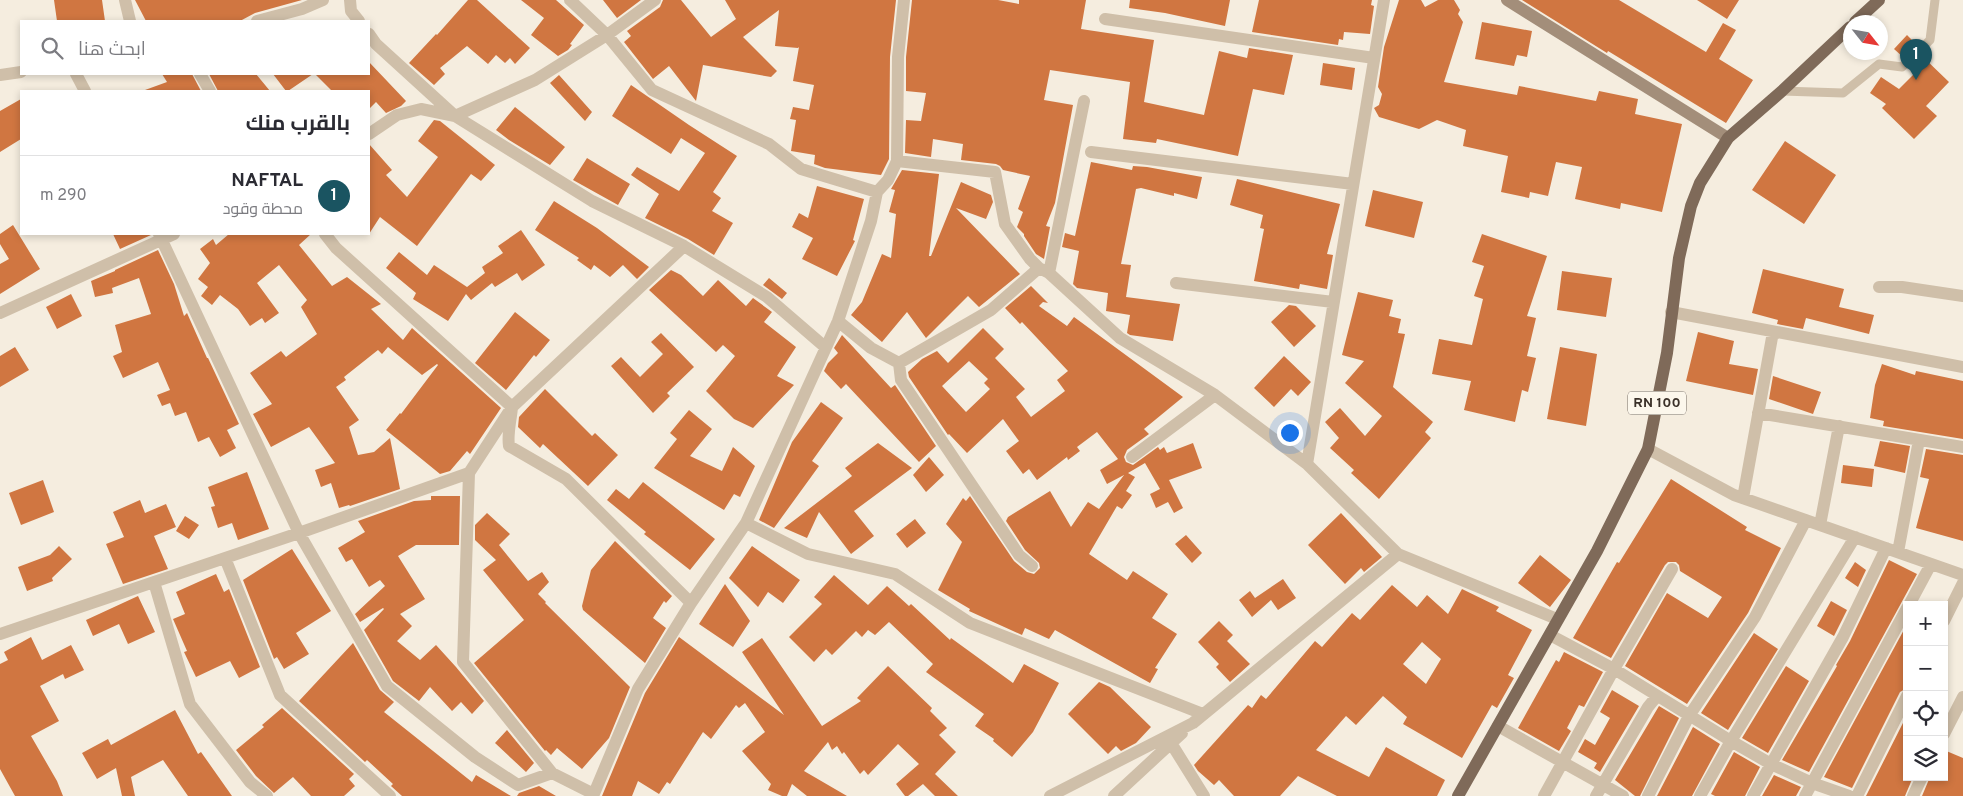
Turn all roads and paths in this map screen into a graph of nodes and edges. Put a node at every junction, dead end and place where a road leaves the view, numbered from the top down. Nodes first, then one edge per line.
1 (125, 0) edge
2 (323, 0) edge
3 (350, 0) edge
4 (570, 0) edge
5 (655, 0) edge
6 (904, 0) edge
7 (1384, 0) edge
8 (1507, 0) edge
9 (1879, 0) edge
10 (1935, 0) edge
11 (1863, 15) edge
12 (1105, 19) dead end
13 (130, 20) edge
14 (261, 20) edge
15 (358, 20) edge
16 (1843, 34) edge
17 (370, 35) edge
18 (607, 35) junction
19 (1374, 58) junction
20 (20, 72) edge
21 (77, 75) edge
22 (201, 75) edge
23 (0, 76) edge
24 (84, 90) edge
25 (209, 90) edge
26 (1782, 91) junction
27 (1084, 101) dead end
28 (455, 116) junction
29 (370, 133) edge
30 (1728, 138) junction
31 (1091, 152) dead end
32 (897, 160) junction
33 (1353, 184) junction
34 (876, 192) junction
35 (326, 235) edge
36 (160, 236) edge
37 (684, 246) junction
38 (1044, 271) junction
39 (1176, 282) dead end
40 (1880, 286) dead end
41 (1963, 296) edge
42 (1334, 302) junction
43 (1671, 312) junction
44 (0, 313) edge
45 (838, 321) junction
46 (1772, 332) junction
47 (826, 347) junction
48 (899, 363) junction
49 (1963, 367) edge
50 (1215, 395) junction
51 (512, 407) junction
52 (1758, 413) junction
53 (1839, 426) junction
54 (1919, 440) junction
55 (1963, 447) edge
56 (1648, 449) junction
57 (1132, 457) dead end
58 (1307, 464) junction
59 (469, 473) junction
60 (1743, 498) junction
61 (1806, 520) junction
62 (746, 523) junction
63 (1820, 525) junction
64 (299, 533) junction
65 (1855, 537) junction
66 (1886, 548) junction
67 (1898, 552) junction
68 (1398, 554) junction
69 (225, 558) junction
70 (1931, 564) junction
71 (1032, 566) dead end
72 (1672, 569) dead end
73 (1963, 575) edge
74 (154, 582) junction
75 (1963, 583) edge
76 (1911, 601) edge
77 (691, 603) junction
78 (1948, 613) edge
79 (1903, 615) edge
80 (1557, 619) junction
81 (0, 634) edge
82 (1550, 635) junction
83 (1614, 669) junction
84 (1657, 696) junction
85 (1963, 697) edge
86 (1903, 704) edge
87 (1203, 714) junction
88 (1689, 716) junction
89 (1192, 723) junction
90 (1498, 726) junction
91 (1948, 726) edge
92 (1731, 741) junction
93 (1171, 743) junction
94 (1563, 763) junction
95 (1771, 764) junction
96 (552, 773) junction
97 (1920, 781) edge
98 (1812, 782) junction
99 (1599, 790) edge
100 (593, 795) edge
101 (267, 796) edge
102 (390, 796) edge
103 (1050, 796) edge
104 (1114, 796) edge
105 (1204, 796) edge
106 (1458, 796) edge
107 (1544, 796) edge
108 (1623, 796) edge
109 (1648, 796) edge
110 (1700, 796) edge
111 (1753, 796) edge
112 (1805, 796) edge
113 (1850, 796) edge
114 (1857, 796) edge
115 (1912, 796) edge

1 - 13 street
2 - 14 street
3 - 15 street
4 - 18 street
5 - 18 street
6 - 32 street
7 - 19 street
8 - 30 street
9 - 11 main road
10 - 26 lane
12 - 19 street
16 - 26 main road, RN 100
17 - 28 street
18 - 28 street
18 - 34 street
19 - 33 street
20 - 23 street
21 - 24 street
22 - 25 street
26 - 30 main road, RN 100
27 - 38 street
28 - 29 street
28 - 37 street
30 - 43 main road, RN 100
31 - 33 street
32 - 34 street
32 - 38 street
33 - 42 street
34 - 45 street
35 - 51 street
36 - 44 street
36 - 64 street
37 - 47 street
37 - 51 street
38 - 48 street
38 - 50 street
39 - 42 street
40 - 41 street
42 - 58 street
43 - 46 street
43 - 56 main road, RN 100
45 - 47 street
45 - 48 street
46 - 49 street
46 - 52 street
47 - 62 street
48 - 71 street
50 - 57 street
50 - 58 street
51 - 59 street
51 - 77 street
52 - 53 street
52 - 60 street
53 - 54 street
53 - 63 street
54 - 55 street
54 - 67 street
56 - 60 street
56 - 80 main road, RN 100
58 - 68 street
59 - 64 street
59 - 96 street
60 - 61 street
61 - 63 street
61 - 88 street
62 - 77 street
62 - 87 street
63 - 65 street
64 - 69 street
64 - 96 street
65 - 66 street
65 - 92 street
66 - 67 street
66 - 95 street
67 - 70 street
68 - 80 street
68 - 87 street
69 - 74 street
69 - 102 street
70 - 73 street
70 - 76 street
72 - 83 street
74 - 81 street
74 - 101 street
75 - 78 street
77 - 100 street
79 - 98 street
80 - 82 main road, RN 100
82 - 83 street
82 - 90 main road, RN 100
83 - 84 street
83 - 94 street
84 - 88 street
84 - 99 street
85 - 91 street
86 - 114 street
87 - 89 street
88 - 92 street
88 - 109 street
89 - 93 street
89 - 103 street
90 - 94 street
90 - 106 main road, RN 100
92 - 95 street
92 - 110 street
93 - 104 street
93 - 105 street
94 - 99 street
94 - 107 street
95 - 98 street
95 - 111 street
96 - 100 street
97 - 115 street
98 - 112 street
98 - 113 street
99 - 108 street

